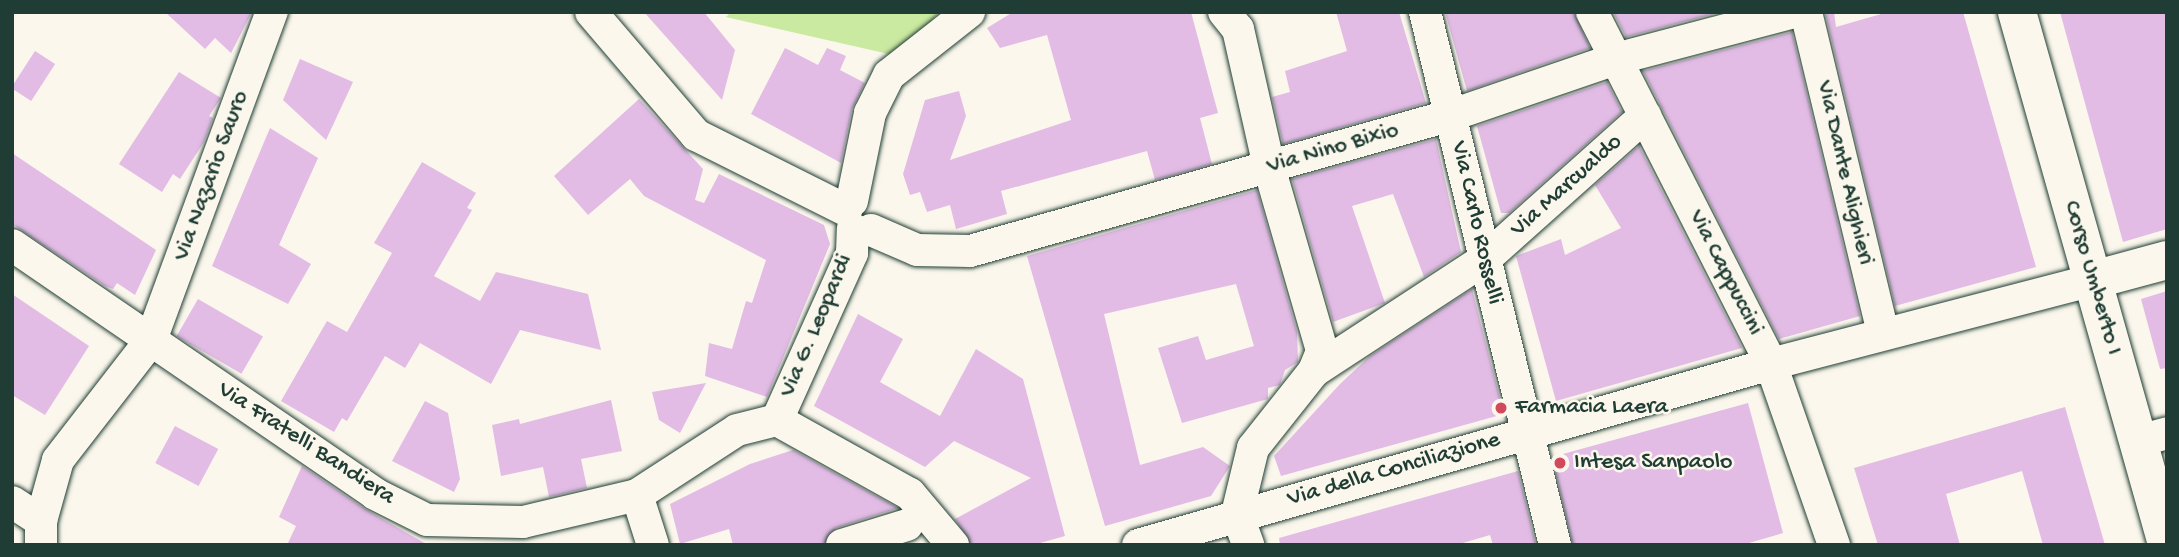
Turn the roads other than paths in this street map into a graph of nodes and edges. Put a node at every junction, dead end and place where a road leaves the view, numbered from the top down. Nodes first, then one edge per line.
1 (272, 12) edge
2 (592, 12) edge
3 (969, 12) edge
4 (1224, 12) edge
5 (1425, 12) edge
6 (1592, 12) edge
7 (1794, 12) edge
8 (1805, 12) edge
9 (2017, 12) edge
10 (1616, 60) junction
11 (1451, 115) junction
12 (1645, 116) junction
13 (1269, 167) junction
14 (855, 217) junction
15 (12, 245) edge
16 (1485, 259) junction
17 (2167, 260) edge
18 (2092, 280) junction
19 (1882, 333) junction
20 (151, 341) junction
21 (1771, 364) junction
22 (1314, 371) junction
23 (777, 420) junction
24 (1525, 434) junction
25 (2152, 437) edge
26 (637, 495) junction
27 (12, 502) edge
28 (1237, 514) junction
29 (907, 525) dead end
30 (41, 533) edge
31 (1831, 544) edge
32 (2167, 544) edge
33 (653, 545) edge
34 (842, 545) edge
35 (953, 545) edge
36 (1138, 545) edge
37 (1248, 545) edge
38 (1555, 545) edge

1 - 20 street, Via Nazario Sauro
2 - 14 street, Via Nino Bixio
3 - 14 street, Via G. Leopardi
4 - 13 street
5 - 11 street, Via Carlo Rosselli
6 - 10 street, Via Cappuccini
7 - 10 street, Via Nino Bixio
8 - 19 street, Via Dante Alighieri
9 - 18 street, Corso Umberto I
10 - 11 street, Via Nino Bixio
10 - 12 street, Via Cappuccini
11 - 13 street, Via Nino Bixio
11 - 16 street, Via Carlo Rosselli
12 - 16 street, Via Marcualdo
12 - 21 street, Via Cappuccini
13 - 14 street, Via Nino Bixio
13 - 22 street
14 - 23 street, Via G. Leopardi
15 - 20 street, Via Fratelli Bandiera
16 - 22 street, Via Marcualdo
16 - 24 street, Via Carlo Rosselli
17 - 18 street
18 - 19 street, Via della Conciliazione
18 - 25 street, Corso Umberto I
19 - 21 street, Via della Conciliazione
20 - 26 street, Via Fratelli Bandiera
20 - 30 street, Via Nazario Sauro
21 - 24 street, Via della Conciliazione
21 - 31 street, Via Cappuccini
22 - 28 street
23 - 26 street, Via G. Leopardi
23 - 35 street
24 - 28 street, Via della Conciliazione
24 - 38 street, Via Carlo Rosselli
25 - 32 street, Corso Umberto I
26 - 33 street
27 - 30 street
28 - 36 street, Via della Conciliazione
28 - 37 street
29 - 34 street

